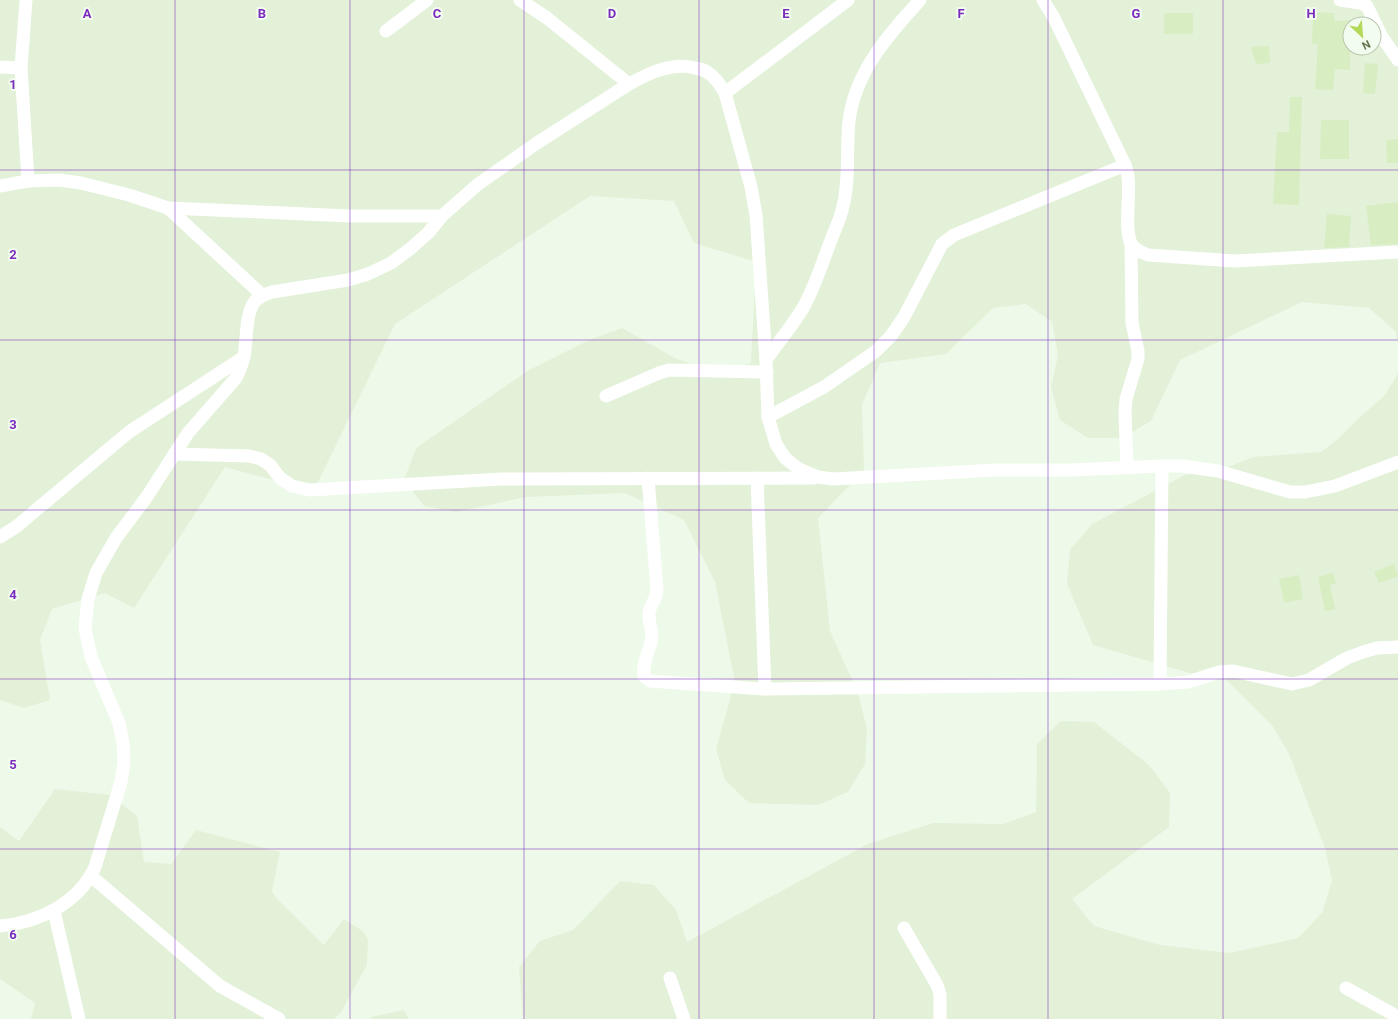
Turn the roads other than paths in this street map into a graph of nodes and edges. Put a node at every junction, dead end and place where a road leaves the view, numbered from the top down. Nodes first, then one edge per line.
1 (26, 0) edge
2 (427, 0) edge
3 (520, 0) edge
4 (848, 0) edge
5 (920, 0) edge
6 (1043, 0) edge
7 (1340, 0) edge
8 (386, 31) dead end
9 (1398, 60) edge
10 (0, 67) edge
11 (22, 68) junction
12 (629, 84) junction
13 (725, 93) junction
14 (1125, 165) junction
15 (28, 181) junction
16 (0, 186) edge
17 (168, 208) junction
18 (442, 216) junction
19 (1131, 244) junction
20 (1398, 252) edge
21 (262, 295) junction
22 (244, 357) junction
23 (766, 366) junction
24 (606, 396) dead end
25 (768, 417) junction
26 (174, 454) junction
27 (1398, 462) edge
28 (1162, 466) junction
29 (1127, 468) junction
30 (648, 478) junction
31 (757, 478) junction
32 (818, 478) junction
33 (0, 537) edge
34 (1398, 647) edge
35 (1160, 684) junction
36 (765, 690) junction
37 (91, 876) junction
38 (54, 911) junction
39 (0, 926) edge
40 (904, 928) dead end
41 (670, 978) dead end
42 (1346, 988) dead end
43 (1398, 1017) edge
44 (80, 1019) edge
45 (279, 1019) edge
46 (684, 1019) edge
47 (940, 1019) edge

1 - 11 street
2 - 8 street
3 - 12 street
4 - 13 street
5 - 23 street
6 - 14 street
7 - 9 street
10 - 11 street
11 - 15 street
12 - 13 street
12 - 18 street
13 - 23 street
14 - 19 street
14 - 25 street
15 - 16 street
15 - 17 street
17 - 18 street
17 - 21 street
18 - 21 street
19 - 20 street
19 - 29 street
21 - 22 street
22 - 26 street
22 - 33 street
23 - 24 street
23 - 25 street
25 - 32 street
26 - 30 street
26 - 37 street
27 - 28 street
28 - 29 street
28 - 35 street
29 - 32 street
30 - 31 street
30 - 36 street
31 - 32 street
31 - 36 street
34 - 35 street
35 - 36 street
37 - 38 street
37 - 45 street
38 - 39 street
38 - 44 street
40 - 47 street
41 - 46 street
42 - 43 street

